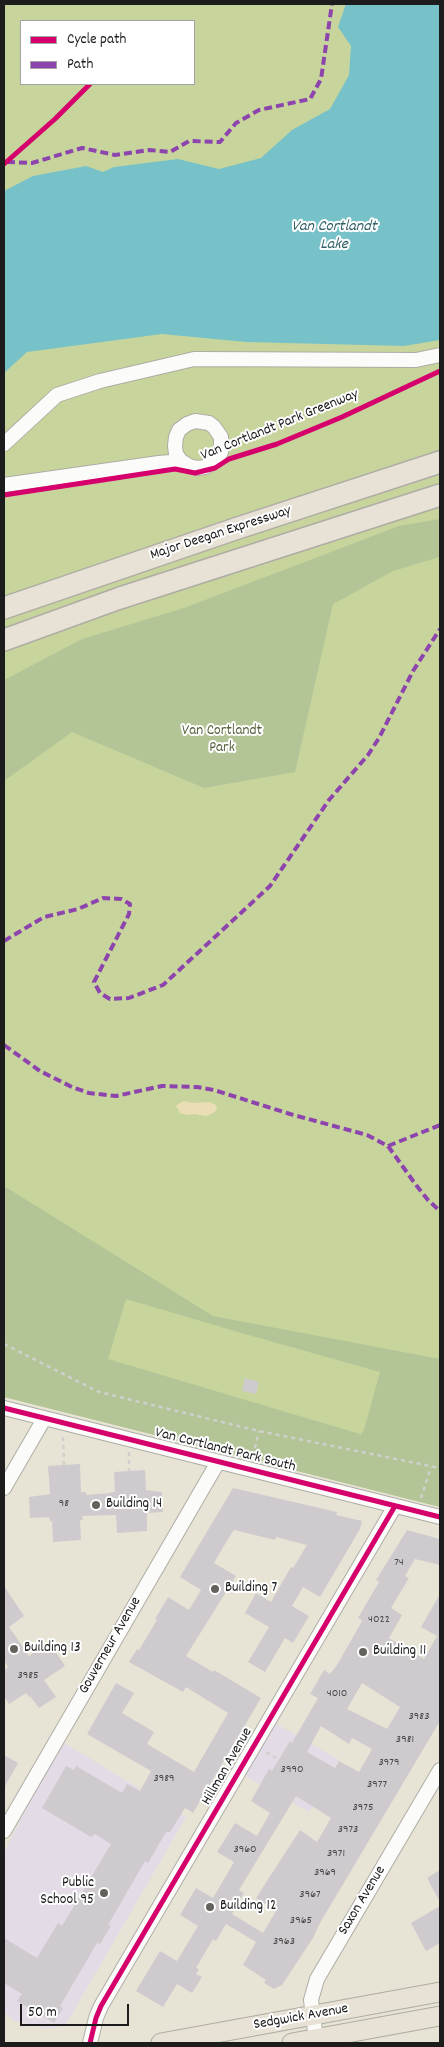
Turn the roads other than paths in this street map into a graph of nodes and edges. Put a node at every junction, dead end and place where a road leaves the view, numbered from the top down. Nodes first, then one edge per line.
1 (440, 355) edge
2 (4, 444) edge
3 (440, 447) edge
4 (181, 461) dead end
5 (440, 462) edge
6 (4, 485) edge
7 (358, 489) junction
8 (440, 495) edge
9 (440, 510) edge
10 (368, 520) junction
11 (4, 608) edge
12 (10, 639) edge
13 (4, 1408) edge
14 (44, 1419) junction
15 (218, 1462) junction
16 (4, 1488) edge
17 (395, 1506) junction
18 (440, 1518) edge
19 (440, 1770) edge
20 (4, 1831) edge
21 (440, 1992) edge
22 (313, 2016) junction
23 (440, 2016) edge
24 (316, 2039) junction
25 (90, 2043) edge
26 (161, 2043) edge
27 (292, 2043) edge

1 - 2 street
3 - 7 highway
4 - 6 street
5 - 7 highway, Major Deegan Expressway
7 - 11 highway, Major Deegan Expressway
8 - 10 highway, Major Deegan Expressway
9 - 10 highway
10 - 12 highway, Major Deegan Expressway
13 - 14 street, Van Cortlandt Park South
14 - 15 street, Van Cortlandt Park South
14 - 16 street
15 - 17 street, Van Cortlandt Park South
15 - 20 street, Gouverneur Avenue
17 - 18 street, Van Cortlandt Park South
17 - 25 street, Hillman Avenue
19 - 22 street, Saxon Avenue
21 - 22 main road, Sedgwick Avenue
22 - 24 street, Saxon Avenue
22 - 26 main road, Sedgwick Avenue
23 - 24 main road, Sedgwick Avenue
24 - 27 main road, Sedgwick Avenue

